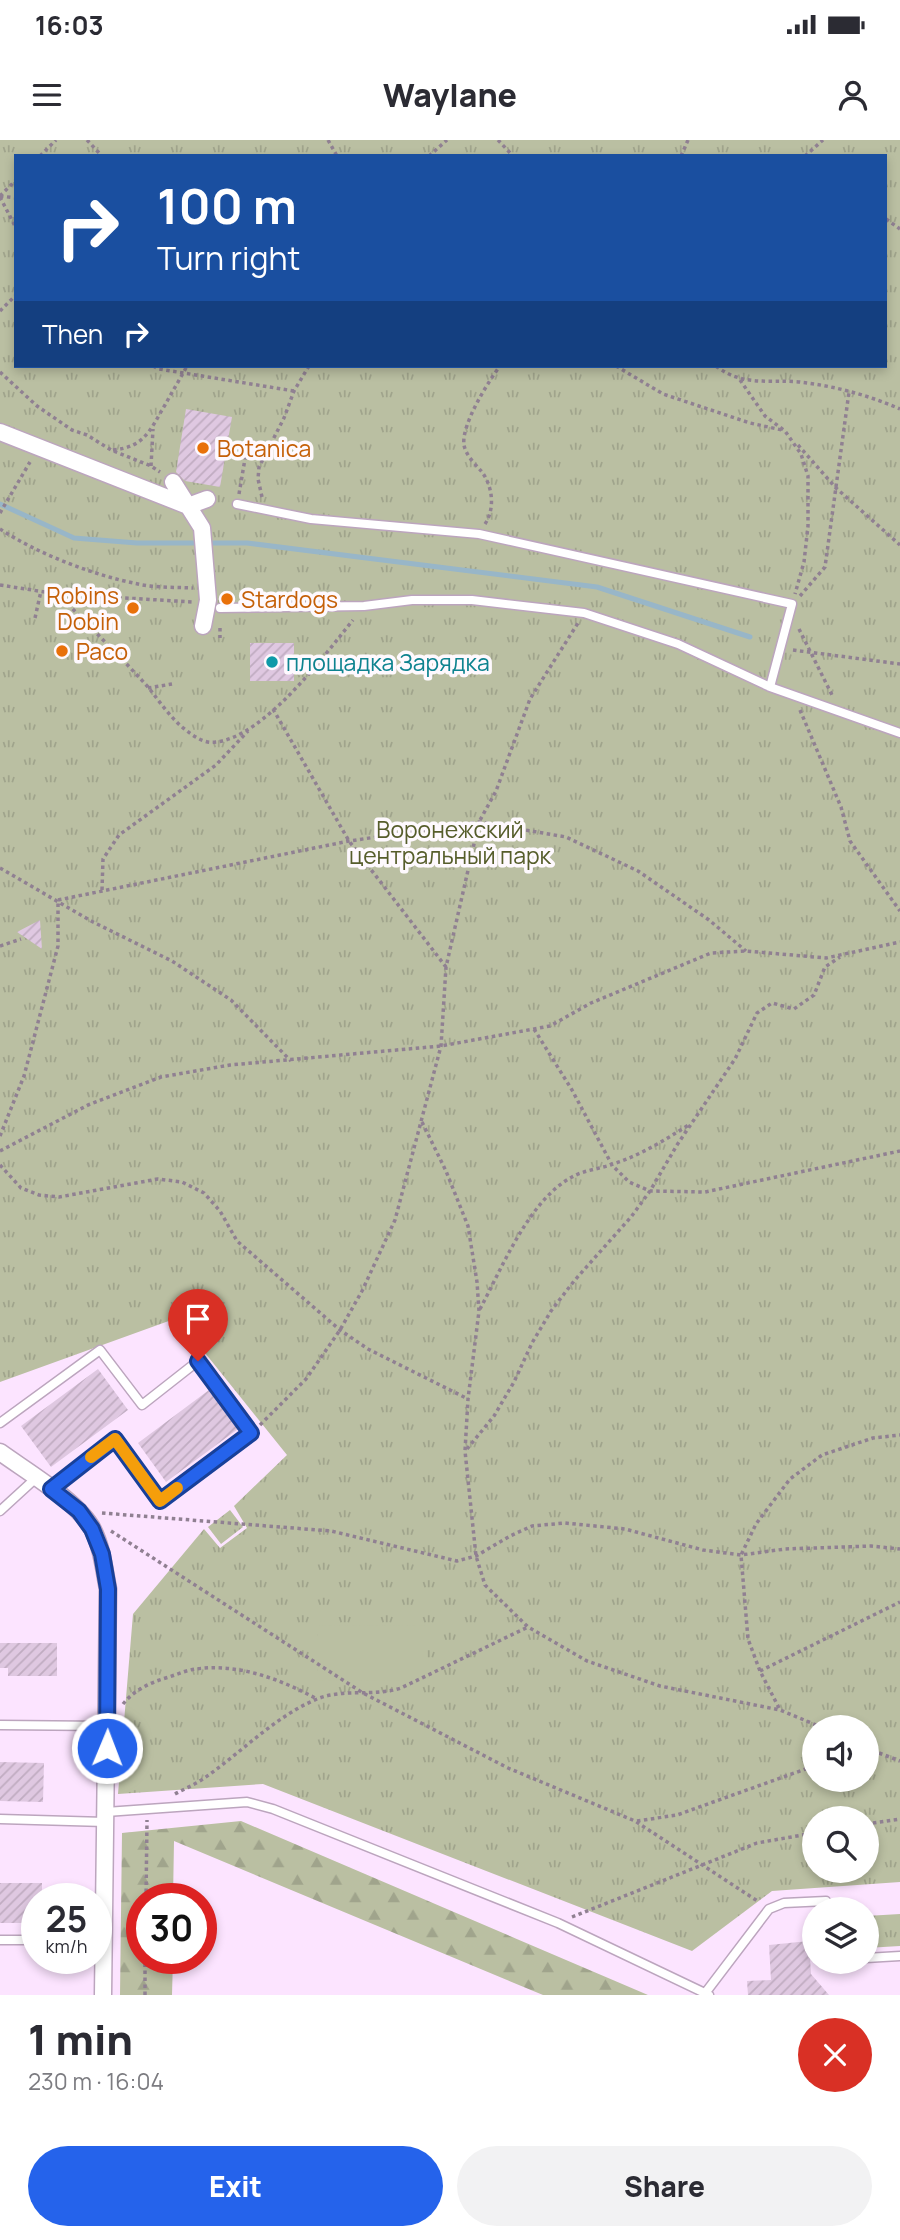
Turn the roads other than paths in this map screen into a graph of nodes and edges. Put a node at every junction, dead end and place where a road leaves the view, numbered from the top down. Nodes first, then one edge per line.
1 (0, 432) edge
2 (39, 447) junction
3 (30, 462) road end
4 (173, 482) road end
5 (202, 495) dead end
6 (237, 504) road end
7 (188, 506) junction
8 (208, 600) junction
9 (203, 626) dead end
10 (770, 687) junction
11 (900, 733) edge
12 (0, 1423) edge
13 (0, 1452) edge
14 (36, 1478) junction
15 (51, 1489) junction
16 (0, 1511) edge
17 (0, 1725) edge
18 (107, 1726) junction
19 (106, 1817) junction
20 (0, 1819) edge
21 (103, 1883) edge
22 (802, 1902) edge
23 (0, 1940) edge
24 (21, 1940) edge
25 (900, 1956) edge
26 (879, 1957) edge
27 (102, 1974) edge
28 (707, 1994) edge
29 (103, 1995) edge

1 - 2 street
2 - 3 street
2 - 7 street
4 - 7 street
5 - 7 street
6 - 10 lane
7 - 8 street
8 - 9 street
8 - 10 lane
10 - 11 lane
12 - 15 lane
13 - 14 street
14 - 15 street
14 - 16 lane
15 - 18 street
17 - 18 lane
18 - 19 street
19 - 20 lane
19 - 21 street
19 - 28 lane
22 - 28 lane
23 - 24 lane
25 - 26 lane
27 - 29 street

